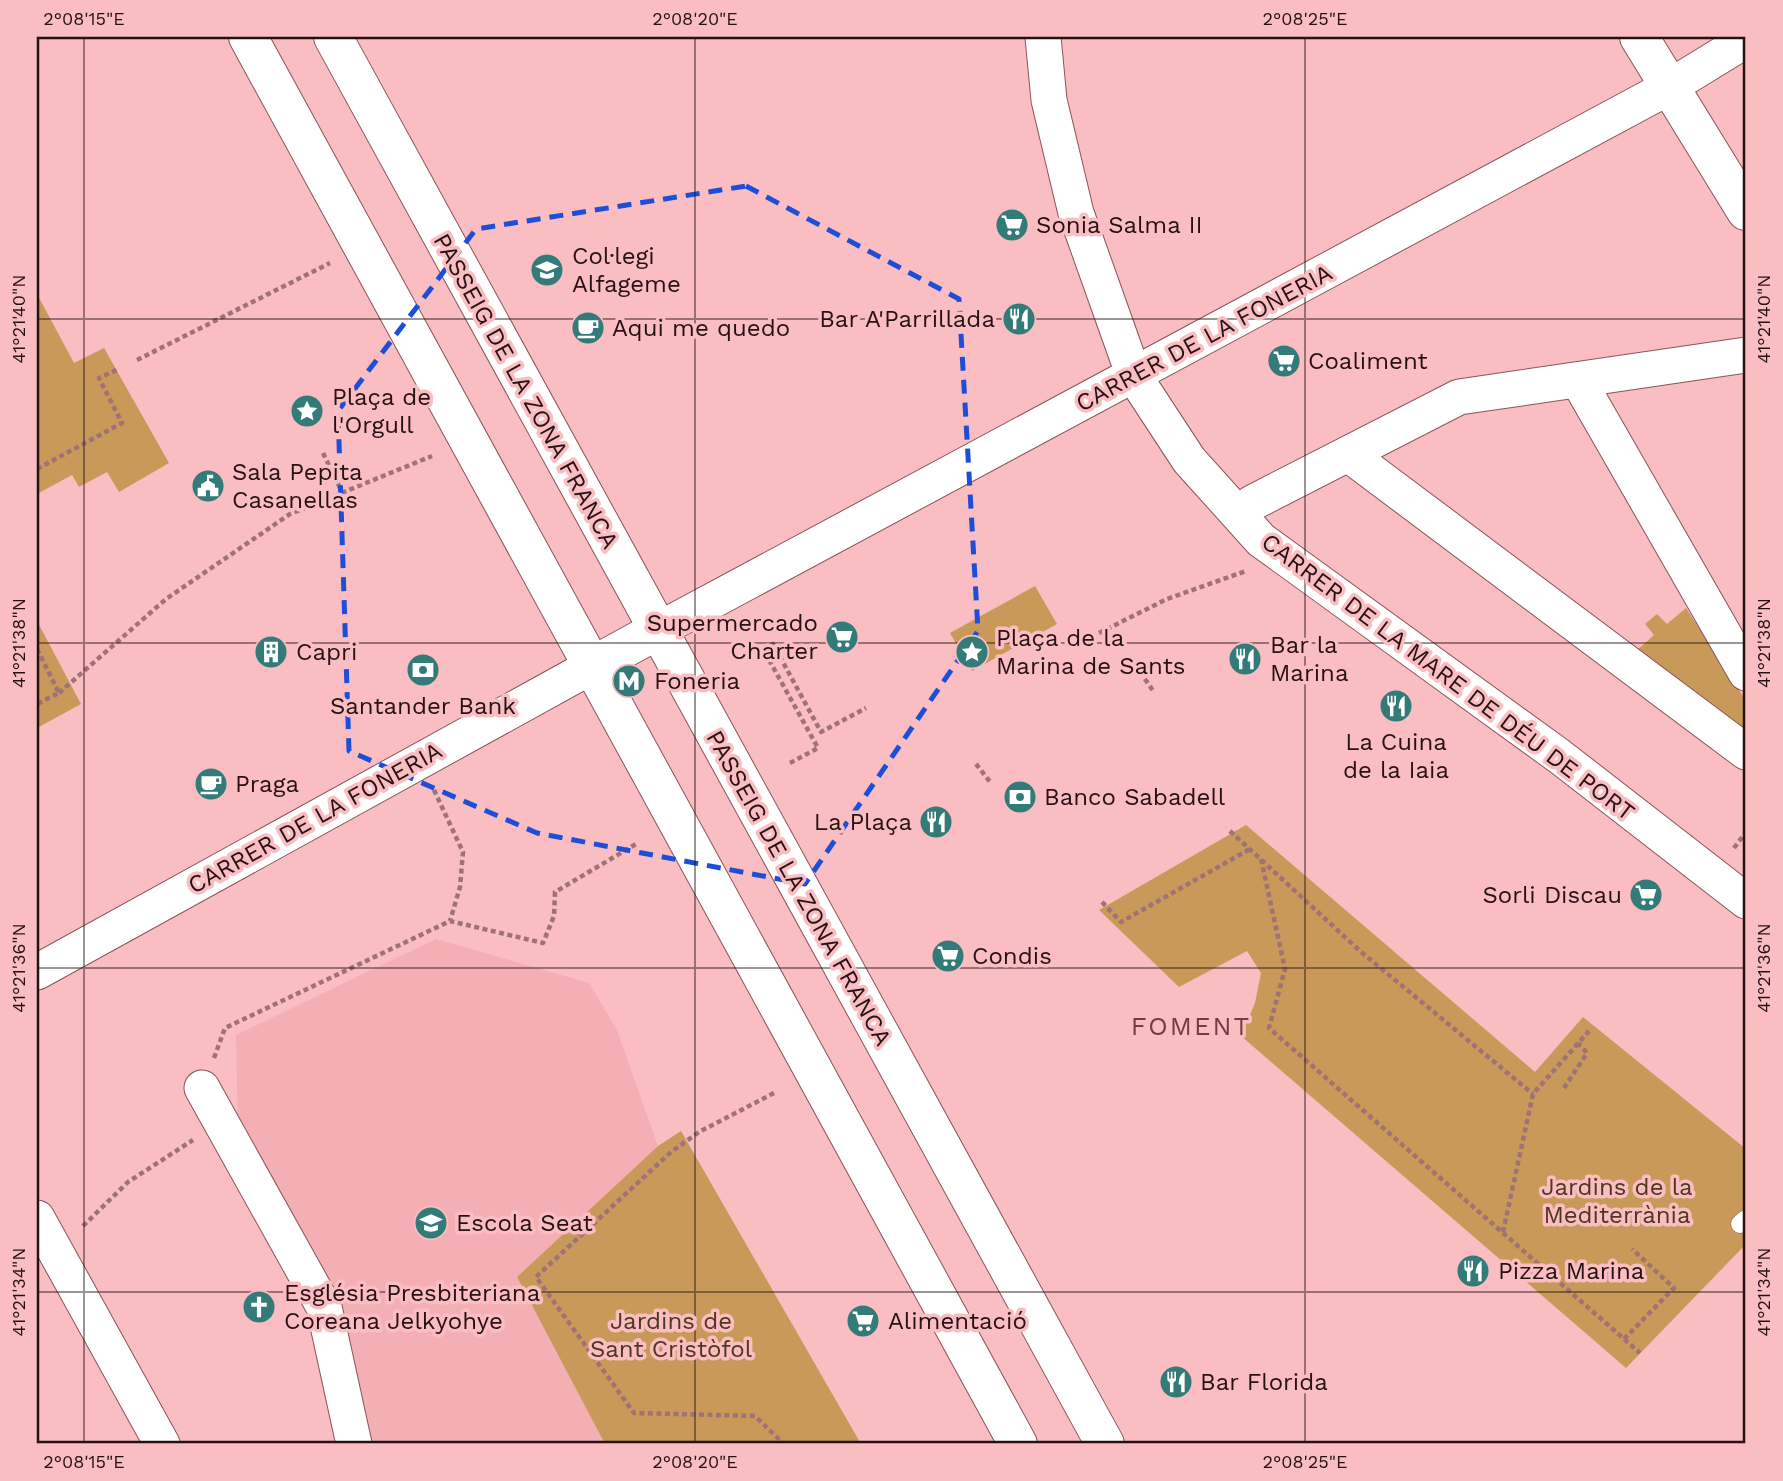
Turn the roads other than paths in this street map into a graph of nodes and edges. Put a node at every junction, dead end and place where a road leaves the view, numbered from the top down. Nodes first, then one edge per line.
1 (248, 37) edge
2 (333, 37) edge
3 (1043, 37) edge
4 (1639, 37) edge
5 (1746, 40) edge
6 (1671, 86) junction
7 (1746, 211) edge
8 (1746, 355) edge
9 (1134, 376) junction
10 (1578, 380) junction
11 (1348, 454) junction
12 (1252, 503) dead end
13 (658, 630) junction
14 (594, 665) junction
15 (1746, 673) edge
16 (1746, 752) edge
17 (1746, 901) edge
18 (37, 972) edge
19 (202, 1088) road end
20 (37, 1218) edge
21 (162, 1444) edge
22 (354, 1444) edge
23 (1018, 1444) edge
24 (1105, 1444) edge

1 - 14 main road
2 - 13 main road, PASSEIG DE LA ZONA FRANCA
3 - 9 street, CARRER DE LA MARE DE DÉU DE PORT
4 - 6 main road
5 - 6 street, CARRER DE LA FONERIA
6 - 7 main road
6 - 9 street, CARRER DE LA FONERIA
8 - 10 street
9 - 13 street, CARRER DE LA FONERIA
9 - 17 street, CARRER DE LA MARE DE DÉU DE PORT
10 - 11 street
10 - 15 street
11 - 12 street
11 - 16 street
13 - 14 main road
13 - 24 main road, PASSEIG DE LA ZONA FRANCA
14 - 18 street, CARRER DE LA FONERIA
14 - 23 main road
19 - 22 street
20 - 21 street

